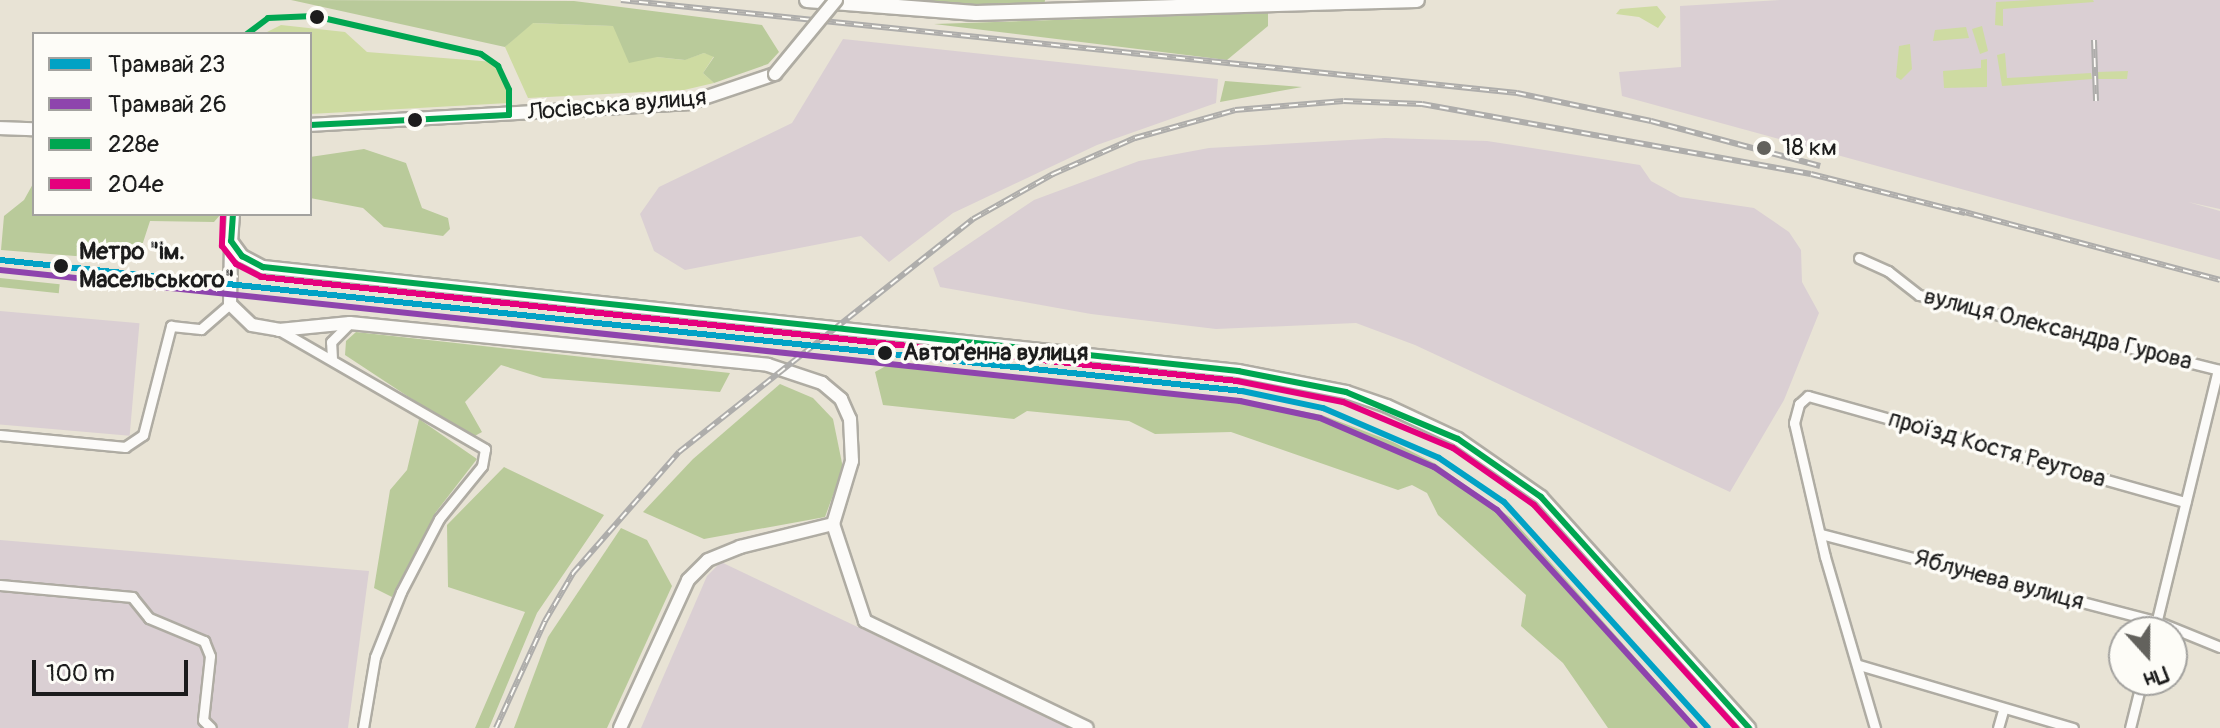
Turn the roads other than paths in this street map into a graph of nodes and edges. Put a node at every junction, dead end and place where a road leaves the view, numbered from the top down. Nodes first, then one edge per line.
1 (807, 0) edge
2 (836, 0) edge
3 (1093, 0) edge
4 (1417, 0) edge
5 (1109, 5) edge
6 (312, 125) edge
7 (0, 128) edge
8 (32, 129) edge
9 (233, 216) edge
10 (231, 241) junction
11 (1859, 258) dead end
12 (230, 304) junction
13 (350, 323) junction
14 (279, 330) junction
15 (332, 359) junction
16 (2219, 370) edge
17 (0, 435) edge
18 (2185, 502) junction
19 (833, 524) junction
20 (1821, 534) junction
21 (0, 585) edge
22 (2137, 616) edge
23 (2157, 616) edge
24 (2188, 634) edge
25 (2220, 647) edge
26 (1859, 665) junction
27 (2138, 696) edge
28 (2003, 711) junction
29 (211, 728) edge
30 (363, 728) edge
31 (620, 728) edge
32 (1087, 728) edge
33 (1749, 728) edge
34 (1875, 728) edge
35 (1998, 728) edge
36 (2073, 728) edge
37 (2130, 728) edge

1 - 5 main road
2 - 6 main road, Лосівська вулиця, bridge
3 - 5 main road
4 - 5 main road
7 - 8 main road
9 - 10 main road
10 - 12 main road
10 - 33 main road
11 - 16 street, вулиця Олександра Гурова
12 - 14 main road
12 - 17 street
13 - 14 main road
13 - 15 street
13 - 19 main road
14 - 15 street
15 - 30 street
16 - 18 street
18 - 20 street, проїзд Костя Реутова
18 - 23 street
19 - 31 main road
19 - 32 main road
20 - 22 street, Яблунева вулиця
20 - 26 street
21 - 29 street
24 - 25 street, Яблунева вулиця
26 - 28 street
26 - 34 street
27 - 37 street
28 - 35 street
28 - 36 street

